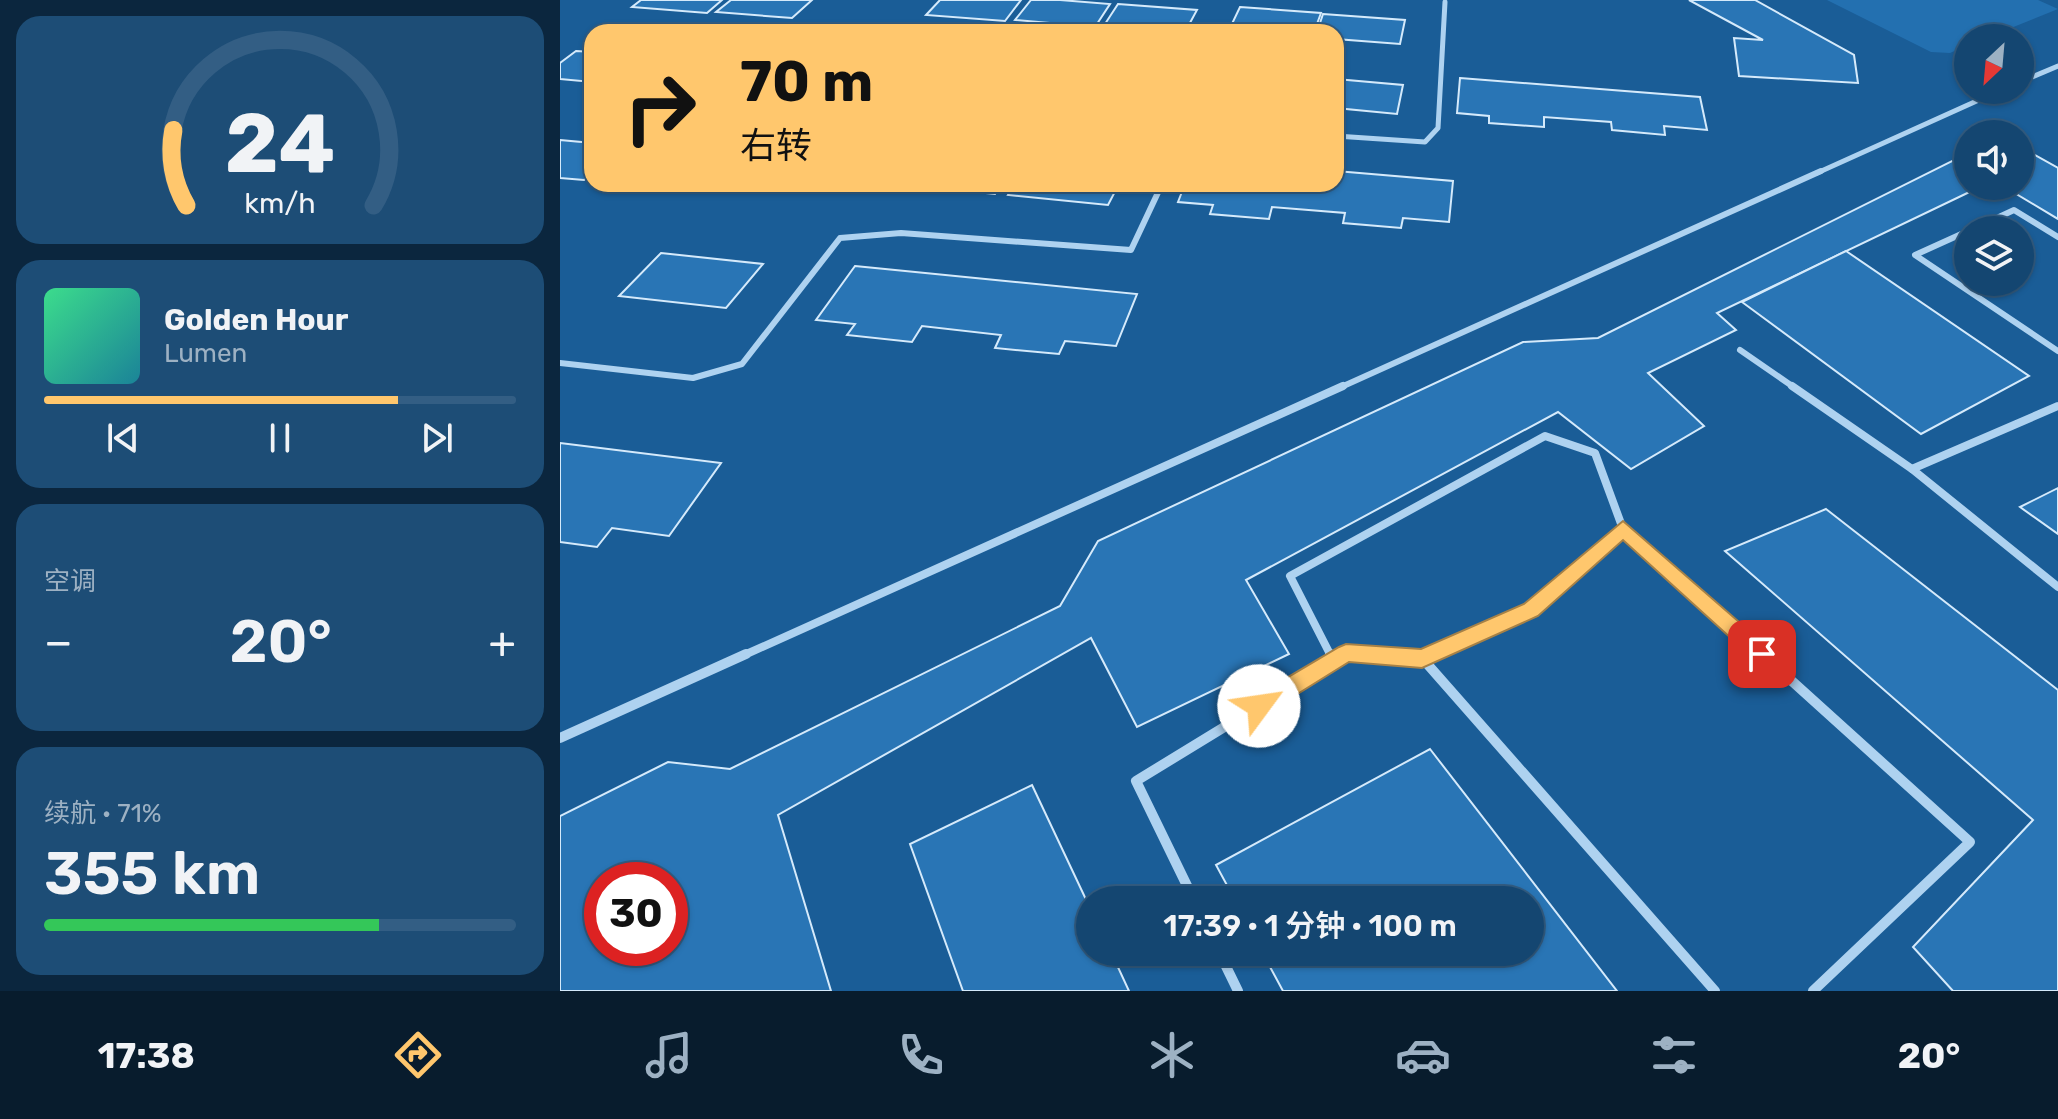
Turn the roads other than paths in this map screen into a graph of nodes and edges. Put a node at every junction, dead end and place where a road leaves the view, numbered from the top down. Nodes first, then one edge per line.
1 (1445, 2) edge
2 (2058, 66) edge
3 (2034, 76) edge
4 (1970, 104) edge
5 (1344, 137) edge
6 (1158, 192) edge
7 (2001, 216) edge
8 (2024, 216) edge
9 (2034, 222) edge
10 (2058, 237) edge
11 (1954, 238) edge
12 (1954, 281) edge
13 (1976, 296) edge
14 (1740, 350) dead end
15 (2058, 351) edge
16 (560, 363) edge
17 (2058, 406) edge
18 (1912, 469) junction
19 (1623, 529) junction
20 (2058, 587) edge
21 (1422, 658) junction
22 (1333, 661) junction
23 (560, 738) edge
24 (1187, 886) edge
25 (1226, 966) edge
26 (1238, 991) edge
27 (1715, 991) edge
28 (1813, 991) edge

1 - 5 street
2 - 3 street
4 - 23 street
6 - 16 street
7 - 8 street
9 - 10 street
11 - 12 street
13 - 15 street
14 - 18 street
17 - 18 street
18 - 20 street
19 - 21 street
19 - 22 street
19 - 28 street
21 - 22 street
21 - 27 street
22 - 24 street
25 - 26 street

